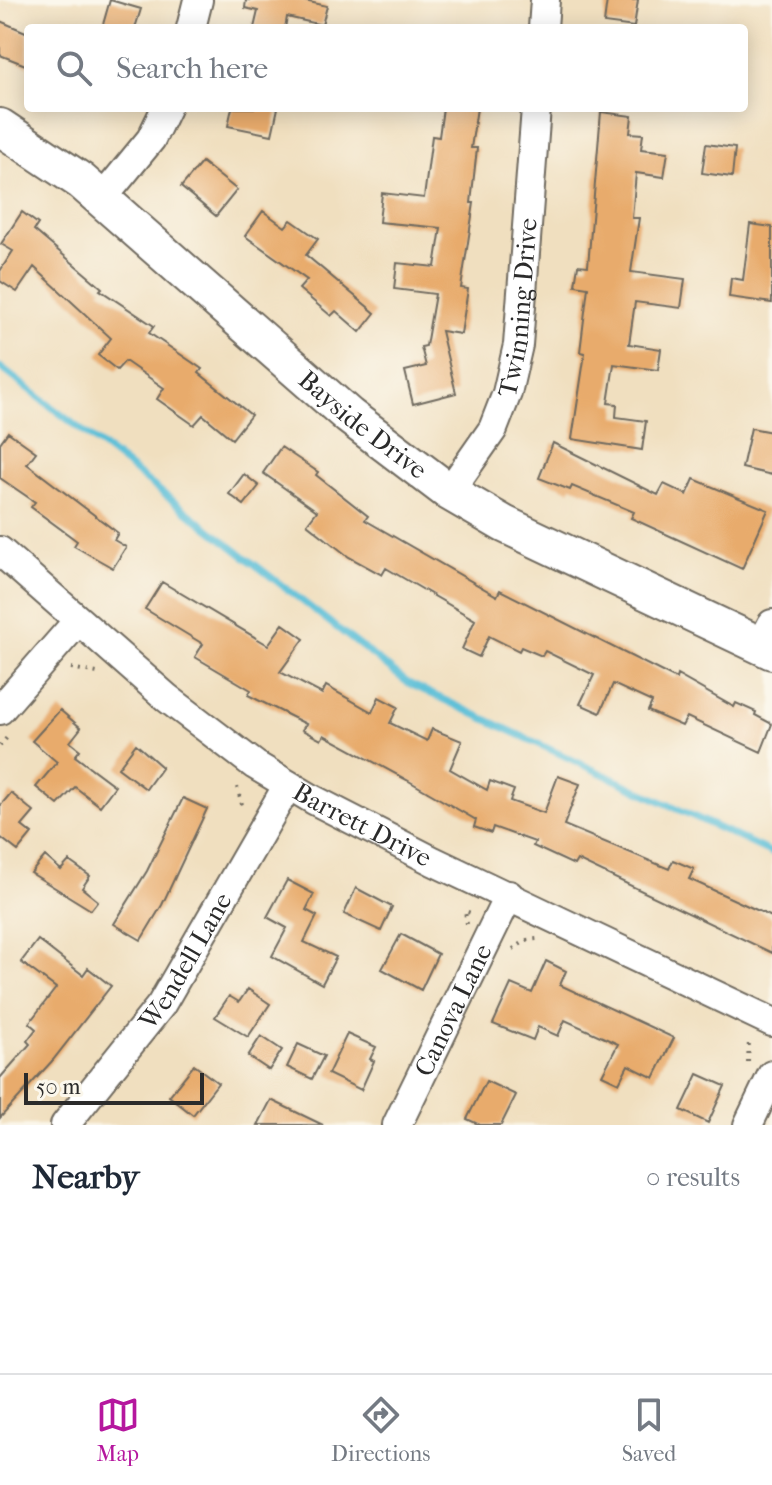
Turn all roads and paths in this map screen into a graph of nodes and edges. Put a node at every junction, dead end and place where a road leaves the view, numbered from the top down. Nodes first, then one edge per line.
1 (198, 0) edge
2 (545, 0) edge
3 (192, 24) edge
4 (543, 24) edge
5 (164, 112) edge
6 (536, 112) edge
7 (0, 127) edge
8 (101, 200) junction
9 (449, 492) junction
10 (0, 551) edge
11 (77, 622) junction
12 (768, 640) edge
13 (61, 672) dead end
14 (101, 675) dead end
15 (5, 722) edge
16 (0, 746) edge
17 (228, 776) dead end
18 (288, 785) junction
19 (242, 814) dead end
20 (509, 895) junction
21 (542, 939) dead end
22 (505, 955) dead end
23 (760, 1029) edge
24 (760, 1072) edge
25 (65, 1125) edge
26 (397, 1125) edge
27 (748, 1125) edge

1 - 3 street
2 - 4 street
5 - 8 street
6 - 9 street, Twinning Drive
7 - 8 street, Bayside Drive
8 - 9 street, Bayside Drive
9 - 12 street, Bayside Drive
10 - 11 street, Barrett Drive
11 - 15 street
11 - 18 street, Barrett Drive
13 - 14 path
15 - 16 path
17 - 19 path
18 - 20 street, Barrett Drive
18 - 25 street, Wendell Lane
20 - 23 street, Barrett Drive
20 - 26 street, Canova Lane
21 - 22 path
23 - 24 path
24 - 27 street

